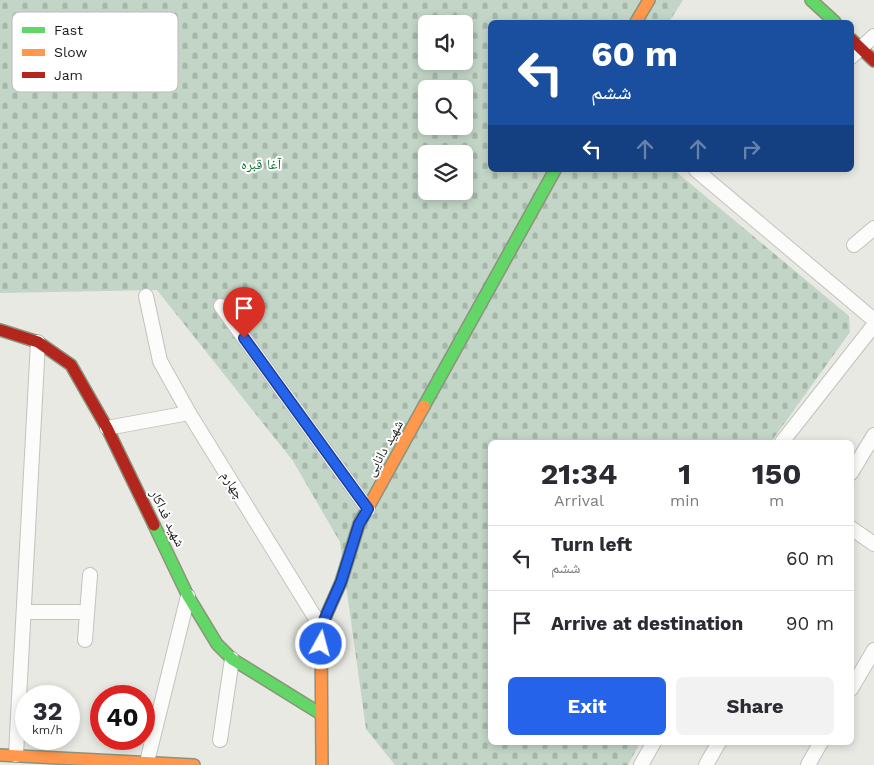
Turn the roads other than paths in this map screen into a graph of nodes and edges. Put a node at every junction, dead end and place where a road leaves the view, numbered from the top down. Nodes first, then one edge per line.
1 (649, 0) edge
2 (811, 0) edge
3 (637, 20) edge
4 (833, 20) edge
5 (874, 36) edge
6 (855, 48) edge
7 (874, 61) edge
8 (554, 172) edge
9 (698, 172) edge
10 (874, 228) edge
11 (854, 245) dead end
12 (146, 296) dead end
13 (221, 306) dead end
14 (874, 320) edge
15 (874, 326) edge
16 (0, 330) edge
17 (38, 342) junction
18 (189, 413) junction
19 (107, 428) junction
20 (874, 435) edge
21 (784, 440) edge
22 (854, 468) edge
23 (368, 509) junction
24 (854, 530) edge
25 (874, 544) edge
26 (90, 575) dead end
27 (188, 596) junction
28 (24, 612) junction
29 (87, 612) junction
30 (321, 627) junction
31 (85, 640) dead end
32 (874, 650) edge
33 (232, 659) junction
34 (854, 684) edge
35 (321, 714) junction
36 (220, 740) dead end
37 (652, 745) edge
38 (717, 745) edge
39 (819, 745) edge
40 (0, 755) edge
41 (16, 756) junction
42 (147, 762) junction
43 (120, 763) edge
44 (194, 765) edge
45 (322, 765) edge
46 (641, 765) edge
47 (706, 765) edge
48 (808, 765) edge

1 - 3 street
2 - 4 street
5 - 6 street
6 - 7 street
8 - 23 street, شهید دانایی
9 - 14 street
10 - 11 street
12 - 18 street, چهارم
13 - 23 street
15 - 21 street
16 - 17 street, شهید فداکار
17 - 19 street, شهید فداکار
17 - 28 street
18 - 19 street
18 - 30 street, چهارم
19 - 27 street, شهید فداکار
20 - 22 street
23 - 30 street, شهید دانایی
24 - 25 street
26 - 29 street
27 - 33 street, شهید فداکار
27 - 42 street
28 - 29 street
28 - 41 street
29 - 31 street
30 - 35 street, شهید دانایی
32 - 34 street
33 - 35 street, شهید فداکار
33 - 36 street
35 - 45 street, شهید دانایی
37 - 46 street
38 - 47 street
39 - 48 street
40 - 41 street
41 - 43 street
42 - 43 street
42 - 44 street

